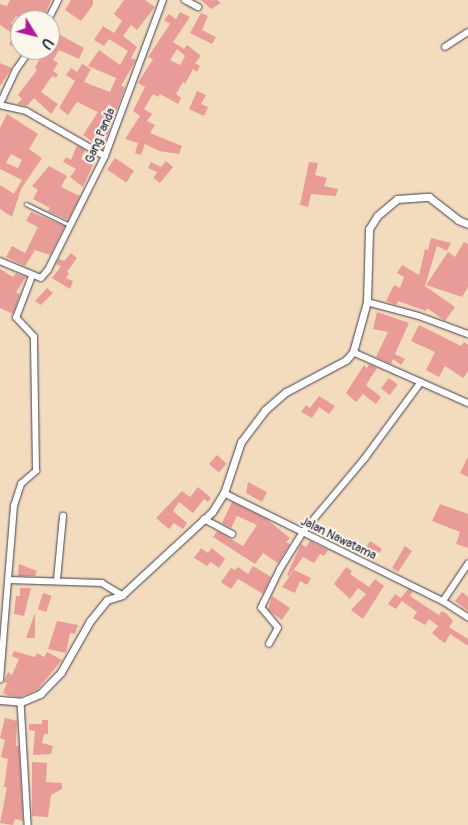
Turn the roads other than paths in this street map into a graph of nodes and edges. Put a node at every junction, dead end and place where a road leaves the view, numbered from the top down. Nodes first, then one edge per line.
1 (163, 0) edge
2 (185, 0) edge
3 (198, 6) dead end
4 (468, 32) edge
5 (445, 47) dead end
6 (23, 60) edge
7 (0, 105) edge
8 (105, 156) junction
9 (26, 204) dead end
10 (468, 224) edge
11 (70, 225) junction
12 (0, 261) edge
13 (32, 276) junction
14 (367, 302) junction
15 (468, 334) edge
16 (353, 352) junction
17 (421, 382) junction
18 (468, 403) edge
19 (224, 494) junction
20 (63, 516) dead end
21 (204, 519) junction
22 (303, 532) junction
23 (232, 534) dead end
24 (468, 564) edge
25 (8, 580) junction
26 (57, 580) junction
27 (122, 594) junction
28 (443, 601) junction
29 (468, 617) edge
30 (269, 644) dead end
31 (0, 680) edge
32 (0, 700) edge
33 (21, 702) junction
34 (28, 825) edge

1 - 8 street, Gang Panda
2 - 3 street
4 - 5 street
6 - 7 street
7 - 8 street
8 - 11 street, Gang Panda
9 - 11 lane
10 - 14 street
11 - 13 street, Gang Panda
12 - 13 street
13 - 25 street
14 - 15 street
14 - 16 street
16 - 17 street
16 - 19 street
17 - 18 street
17 - 22 street
19 - 21 street
19 - 22 street, Jalan Nawatama
20 - 26 street
21 - 23 street
21 - 27 street
22 - 28 street, Jalan Nawatama
22 - 30 street
24 - 28 street
25 - 26 street
25 - 31 street
26 - 27 street
27 - 33 street
28 - 29 street, Jalan Nawatama
32 - 33 street
33 - 34 street

